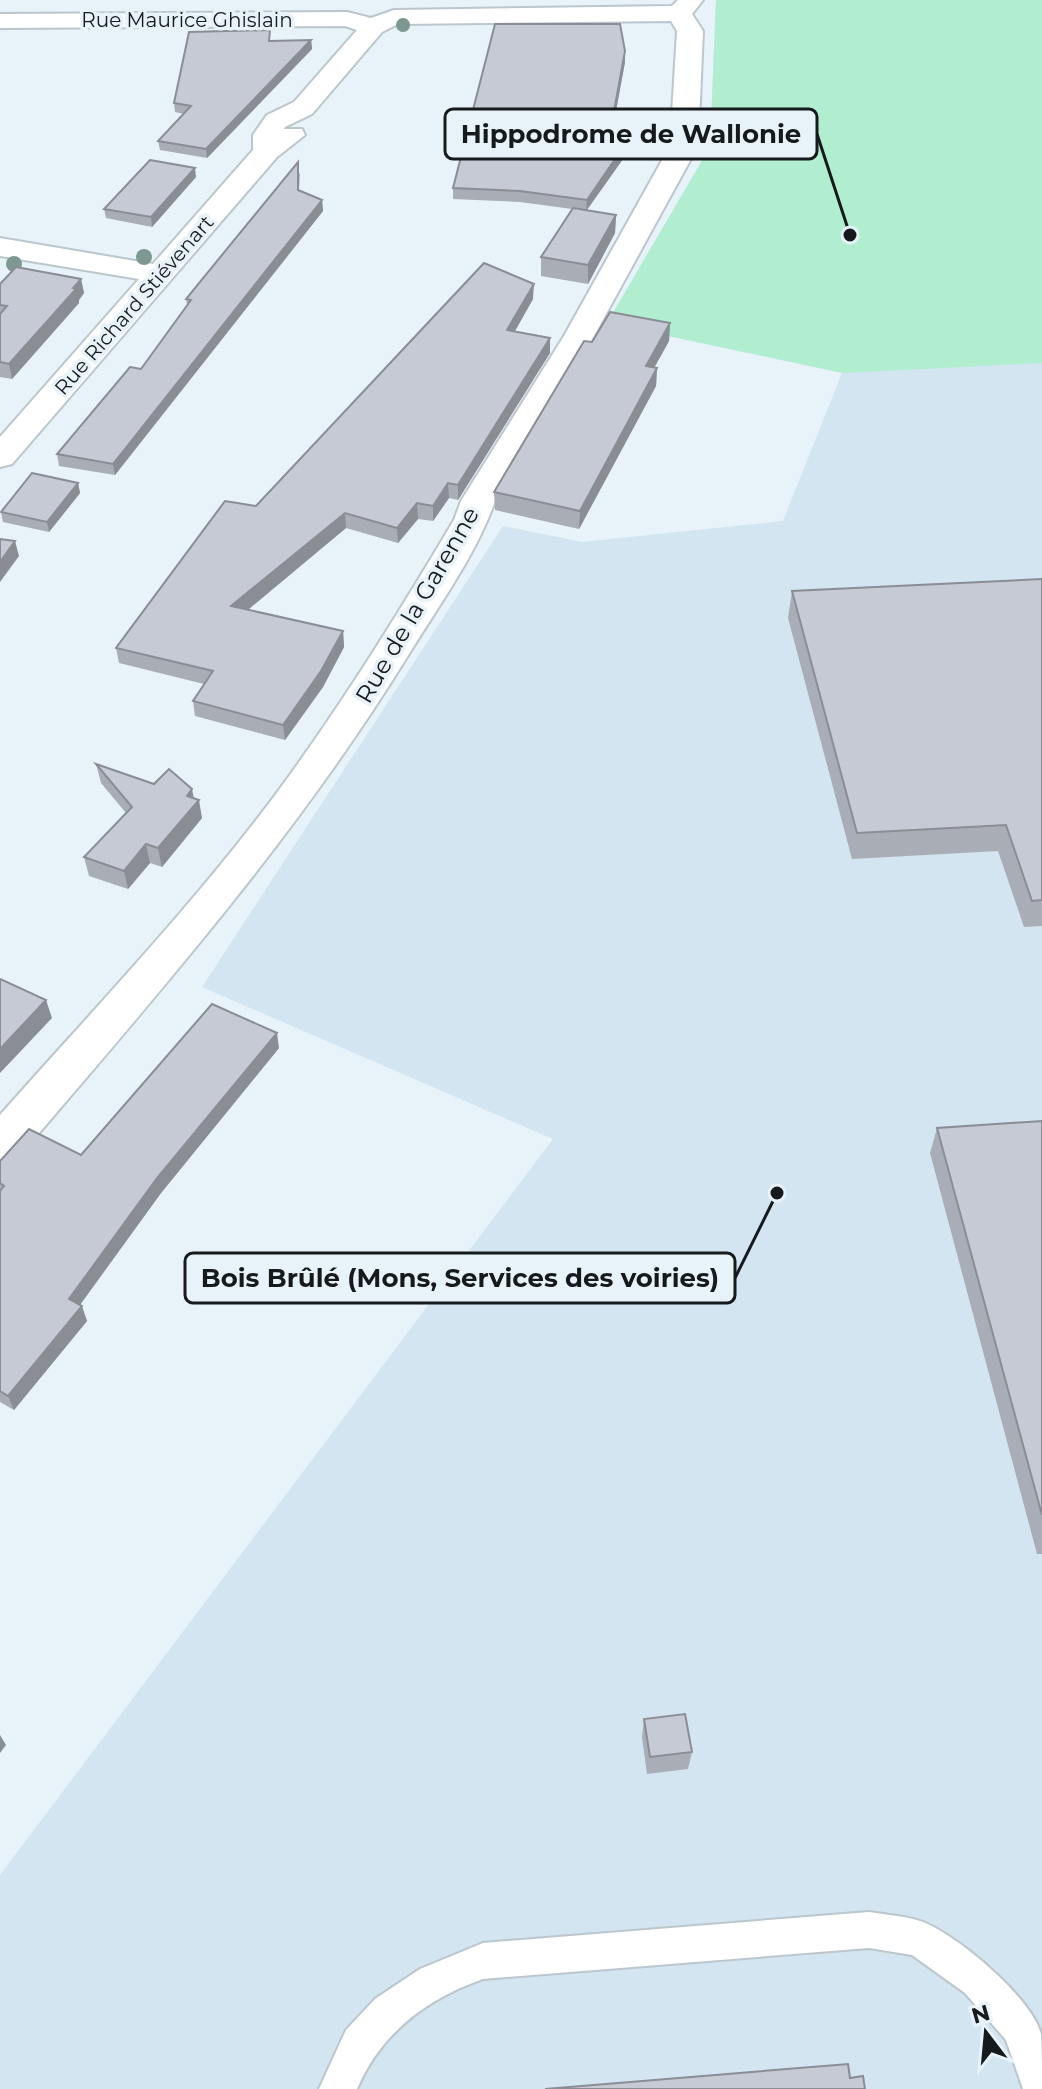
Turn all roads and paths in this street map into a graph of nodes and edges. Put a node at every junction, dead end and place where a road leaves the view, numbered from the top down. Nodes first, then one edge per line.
1 (685, 6) edge
2 (0, 21) edge
3 (373, 27) junction
4 (0, 247) edge
5 (161, 274) junction
6 (0, 457) edge
7 (0, 1147) edge
8 (338, 2089) edge
9 (1042, 2089) edge

1 - 3 street
1 - 7 street, Rue de la Garenne
2 - 3 street, Rue Maurice Ghislain
3 - 5 street, Rue Richard Stiévenart
4 - 5 street
5 - 6 street, Rue Richard Stiévenart
8 - 9 lane

